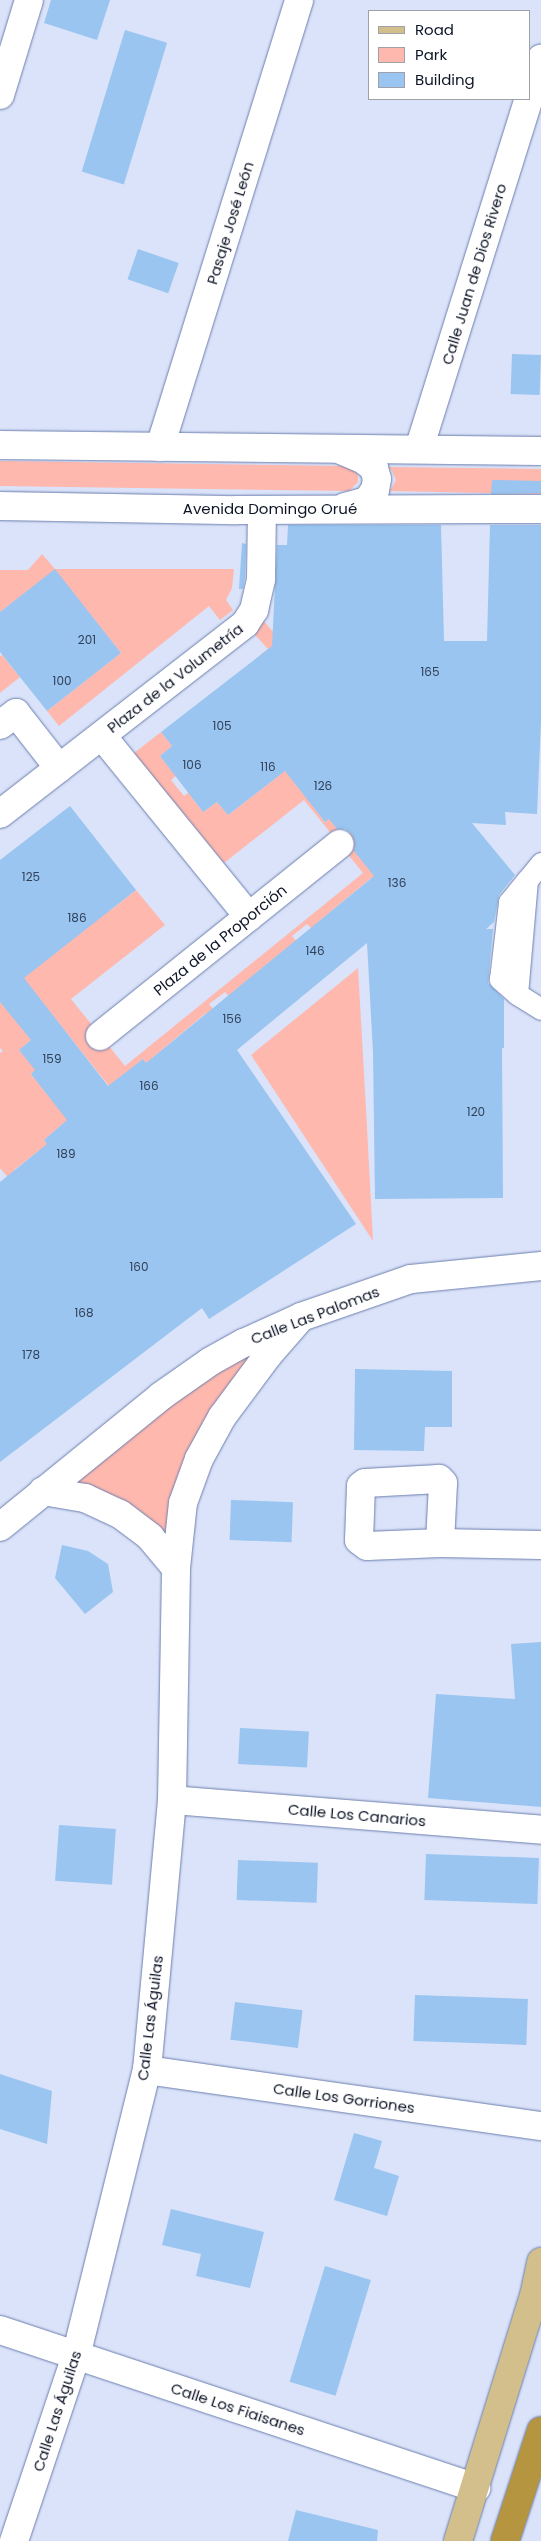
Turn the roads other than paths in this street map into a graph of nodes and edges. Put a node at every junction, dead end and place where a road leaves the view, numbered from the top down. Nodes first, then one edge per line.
1 (29, 0) edge
2 (299, 0) edge
3 (541, 59) edge
4 (531, 92) edge
5 (0, 95) edge
6 (529, 100) edge
7 (0, 445) edge
8 (160, 447) junction
9 (339, 449) junction
10 (419, 449) junction
11 (541, 451) edge
12 (0, 506) edge
13 (262, 510) junction
14 (329, 510) junction
15 (541, 510) edge
16 (0, 725) edge
17 (102, 736) junction
18 (58, 768) junction
19 (0, 814) edge
20 (340, 844) dead end
21 (541, 863) edge
22 (249, 917) junction
23 (541, 1009) edge
24 (100, 1036) dead end
25 (541, 1266) edge
26 (301, 1317) junction
27 (43, 1490) junction
28 (0, 1527) edge
29 (440, 1543) dead end
30 (541, 1545) edge
31 (176, 1568) junction
32 (172, 1800) junction
33 (541, 1830) edge
34 (147, 2070) junction
35 (541, 2126) edge
36 (541, 2262) edge
37 (0, 2330) edge
38 (76, 2356) junction
39 (541, 2432) edge
40 (476, 2488) junction
41 (14, 2541) edge
42 (458, 2541) edge
43 (505, 2541) edge

1 - 5 street
2 - 8 street, Pasaje José León
3 - 4 street
6 - 10 street, Calle Juan de Dios Rivero
7 - 8 street
8 - 9 street
9 - 10 street
9 - 14 street
10 - 11 street
12 - 13 street, Avenida Domingo Orué
13 - 14 street, Avenida Domingo Orué
13 - 17 street, Plaza de la Volumetría
14 - 15 street, Avenida Domingo Orué
16 - 18 street
17 - 18 street, Plaza de la Volumetría
17 - 22 street
18 - 19 street, Plaza de la Volumetría
20 - 22 street, Plaza de la Proporción
21 - 23 lane
22 - 24 street, Plaza de la Proporción
25 - 26 street, Calle Las Palomas
26 - 27 street, Calle Las Palomas
26 - 31 street, Calle Las Águilas
27 - 28 street, Calle Las Palomas
27 - 31 street
29 - 30 street
31 - 32 street, Calle Las Águilas
32 - 33 street, Calle Los Canarios
32 - 34 street, Calle Las Águilas
34 - 35 street, Calle Los Gorriones
34 - 38 street, Calle Las Águilas
36 - 40 main road
37 - 38 street, Calle Los Fiaisanes
38 - 40 street, Calle Los Fiaisanes
38 - 41 street, Calle Las Águilas
39 - 43 highway
40 - 42 main road

